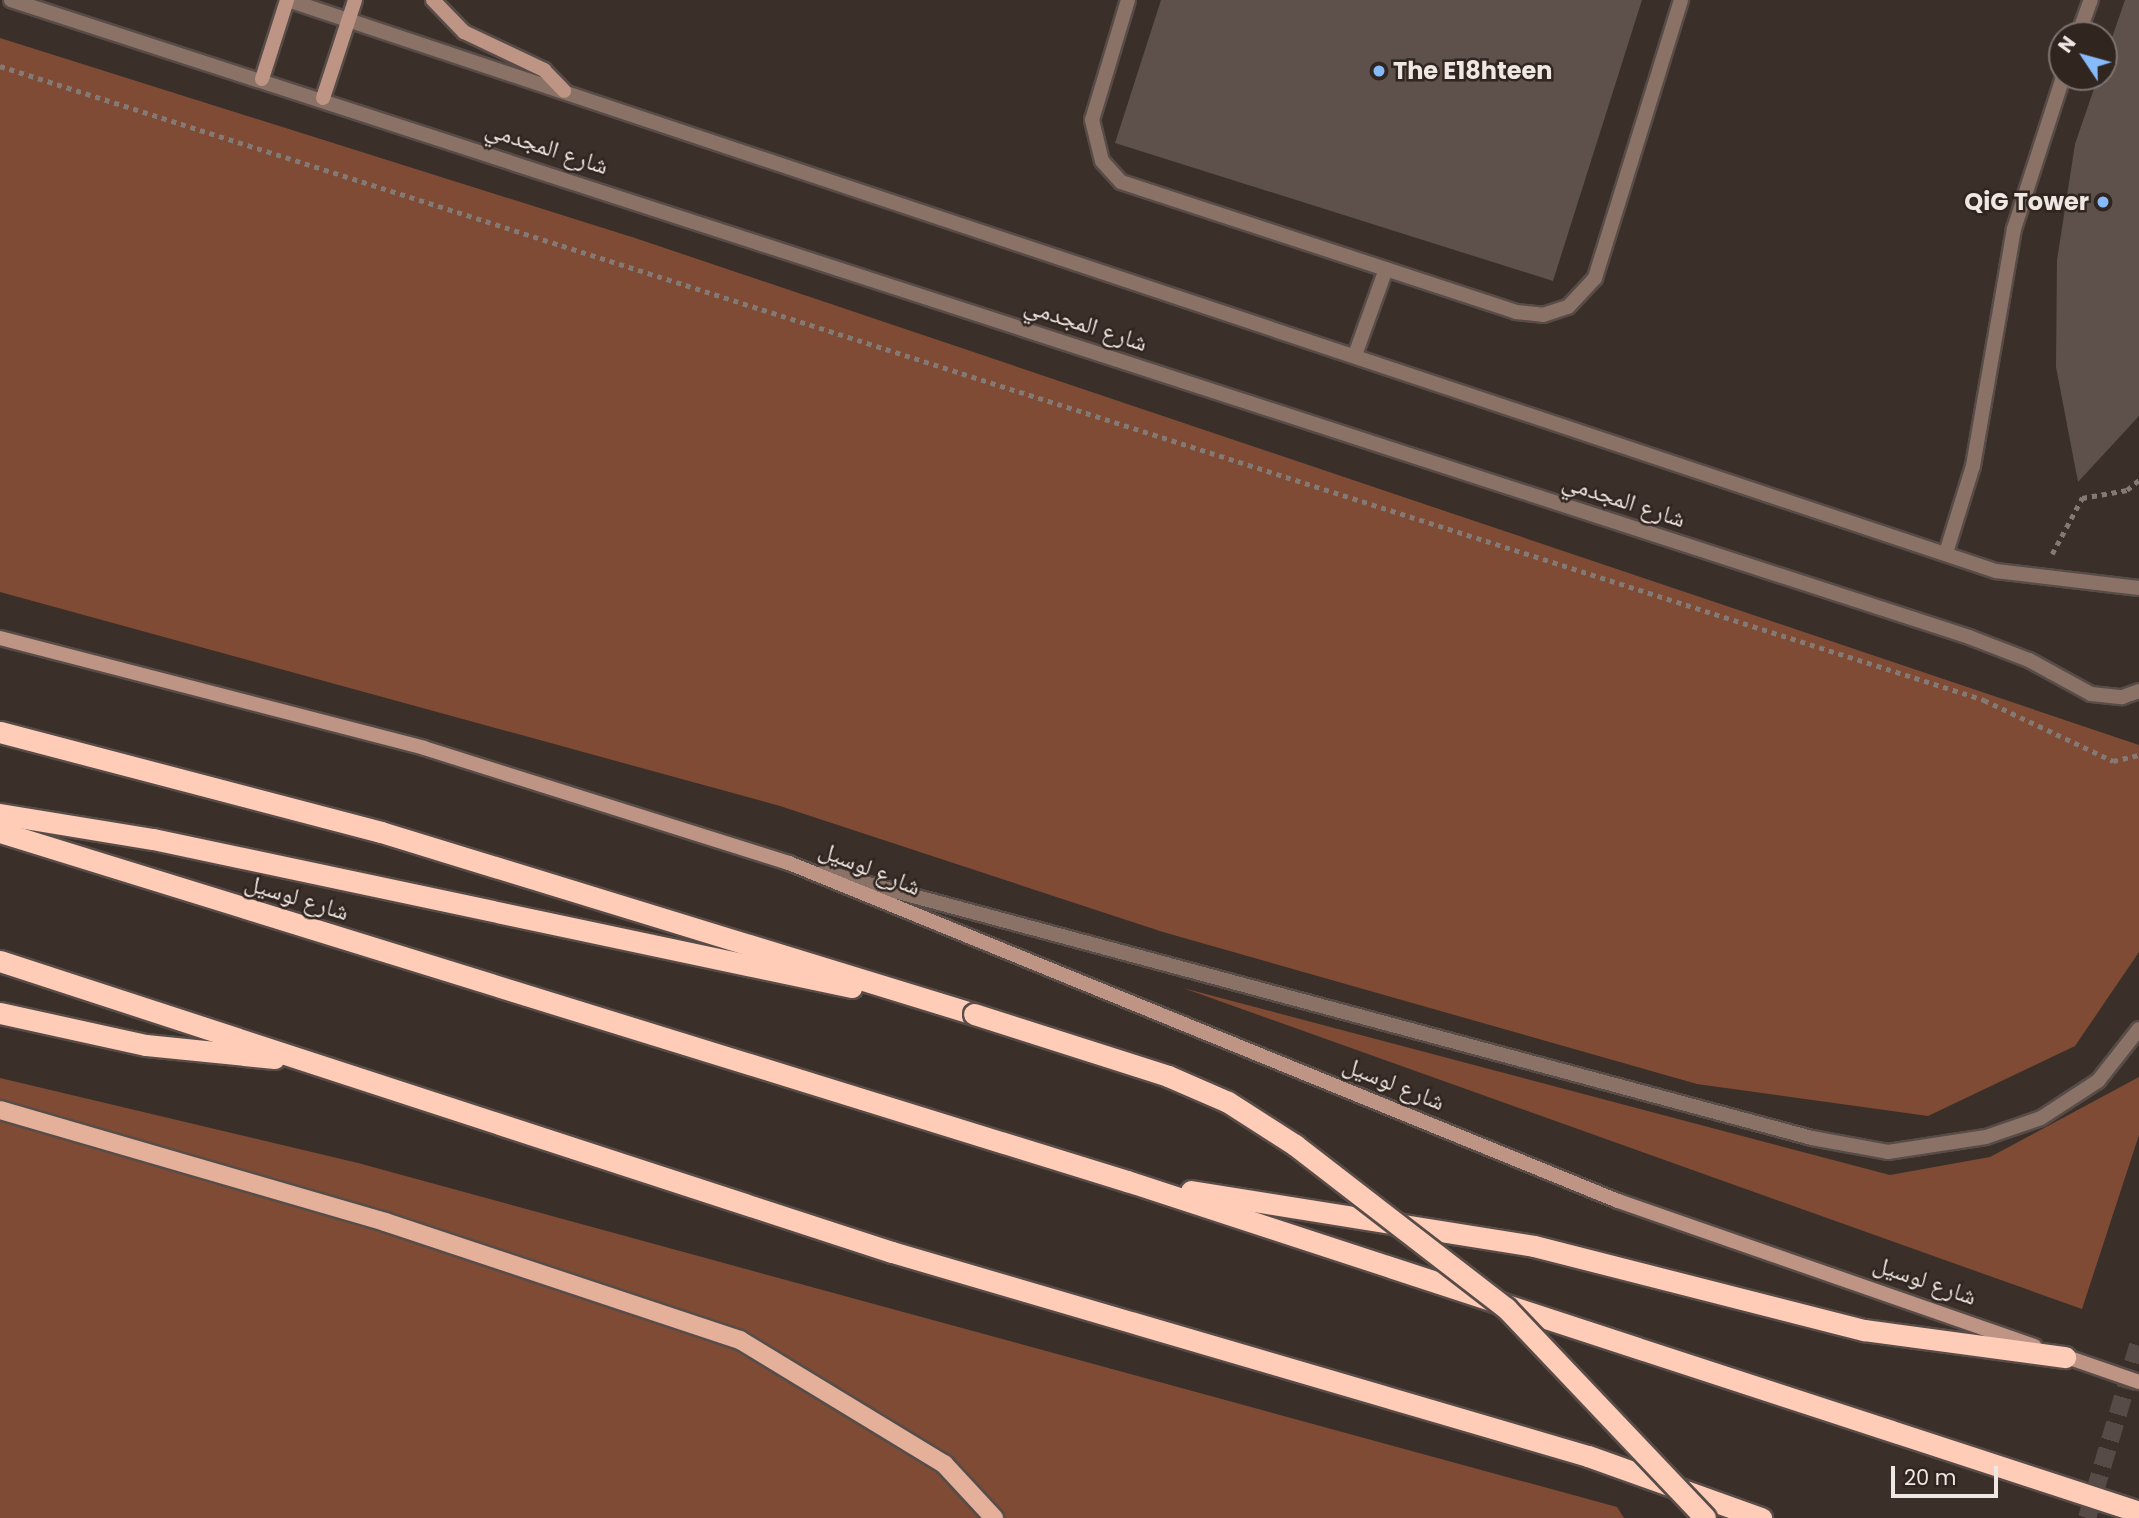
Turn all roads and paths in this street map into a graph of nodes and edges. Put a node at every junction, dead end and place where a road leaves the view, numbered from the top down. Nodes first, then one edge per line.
1 (11, 0) edge
2 (287, 0) edge
3 (355, 0) edge
4 (433, 0) edge
5 (1128, 0) edge
6 (1681, 0) edge
7 (2091, 0) edge
8 (348, 19) junction
9 (2083, 21) edge
10 (0, 66) edge
11 (262, 79) junction
12 (564, 91) junction
13 (2058, 91) edge
14 (323, 98) junction
15 (1386, 269) junction
16 (1354, 355) junction
17 (2139, 480) edge
18 (1946, 553) junction
19 (2039, 579) junction
20 (2139, 588) edge
21 (0, 638) edge
22 (2139, 691) edge
23 (0, 732) edge
24 (2139, 755) edge
25 (0, 814) edge
26 (0, 832) edge
27 (789, 863) junction
28 (0, 961) edge
29 (926, 1001) junction
30 (0, 1013) edge
31 (2139, 1030) edge
32 (318, 1063) junction
33 (0, 1110) edge
34 (1127, 1181) junction
35 (2065, 1357) junction
36 (2139, 1382) edge
37 (2139, 1511) edge
38 (994, 1518) edge
39 (1705, 1518) edge
40 (1761, 1518) edge

1 - 11 street, شارع المجدمي
2 - 8 street
2 - 11 street
3 - 8 street
4 - 12 street
5 - 15 street
6 - 15 street
7 - 9 street
8 - 12 street
8 - 14 street
10 - 24 path
11 - 14 street, شارع المجدمي
12 - 16 street
13 - 18 street
14 - 22 street, شارع المجدمي
15 - 16 street
16 - 18 street
17 - 19 path
18 - 19 street
19 - 20 street
21 - 27 street
23 - 29 highway
25 - 29 highway
26 - 34 highway, شارع لوسيل
27 - 31 street, شارع لوسيل
27 - 35 street, شارع لوسيل
28 - 32 highway
29 - 39 highway, bridge
30 - 32 highway
32 - 40 highway
33 - 38 main road
34 - 35 highway
34 - 37 highway, شارع لوسيل
35 - 36 street, شارع لوسيل

